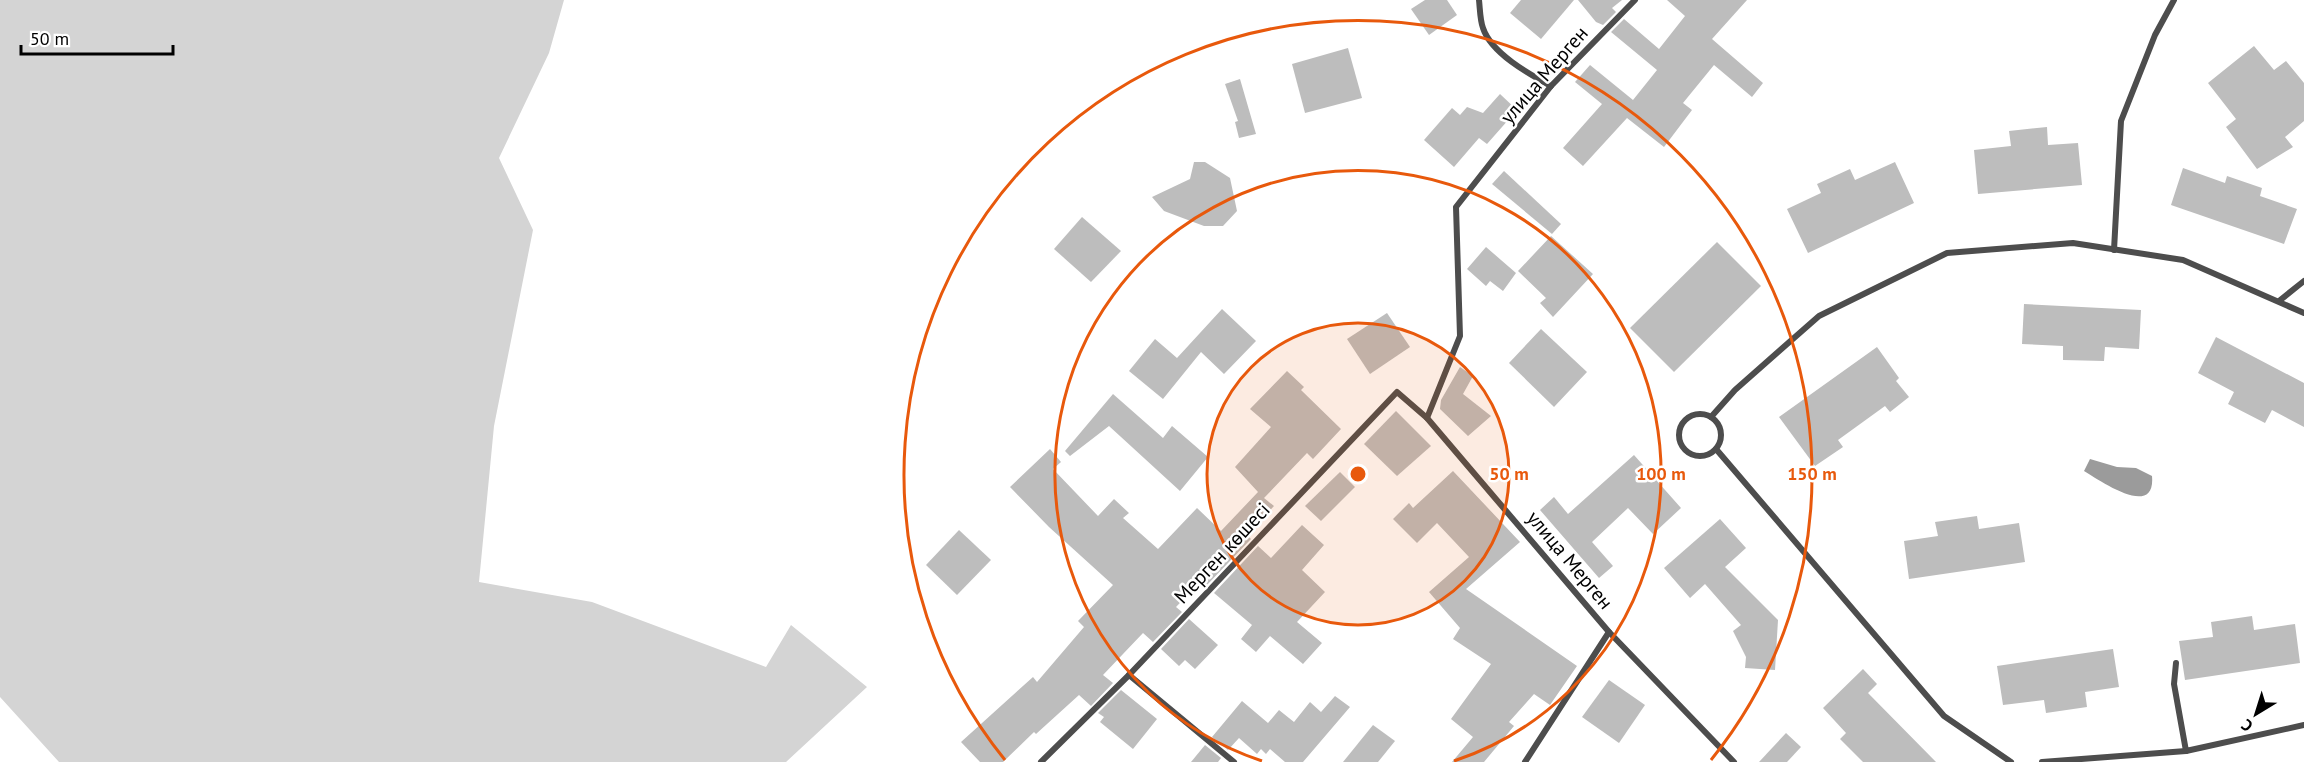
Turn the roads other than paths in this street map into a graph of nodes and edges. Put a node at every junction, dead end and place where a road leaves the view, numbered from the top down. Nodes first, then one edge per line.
1 (1479, 0) edge
2 (1635, 0) edge
3 (2174, 0) edge
4 (1551, 86) junction
5 (2114, 250) junction
6 (2304, 281) edge
7 (2279, 301) junction
8 (2304, 313) edge
9 (1711, 417) junction
10 (1427, 418) junction
11 (1716, 449) junction
12 (1609, 632) junction
13 (2176, 663) dead end
14 (1129, 675) junction
15 (2304, 725) edge
16 (2186, 752) junction
17 (1041, 762) edge
18 (1234, 762) edge
19 (1525, 762) edge
20 (1734, 762) edge
21 (2011, 762) edge
22 (2043, 762) edge

1 - 4 street
2 - 4 street, улица Мерген
3 - 5 street
4 - 10 street, улица Мерген
5 - 7 street
5 - 9 street
6 - 7 street
7 - 8 street
9 - 11 street
9 - 11 street
10 - 12 street, улица Мерген
10 - 14 street, Мерген көшесі
11 - 21 street
12 - 19 street
12 - 20 street, улица Мерген
13 - 16 street
14 - 17 street, Мерген көшесі
14 - 18 street
15 - 16 street
16 - 22 street

